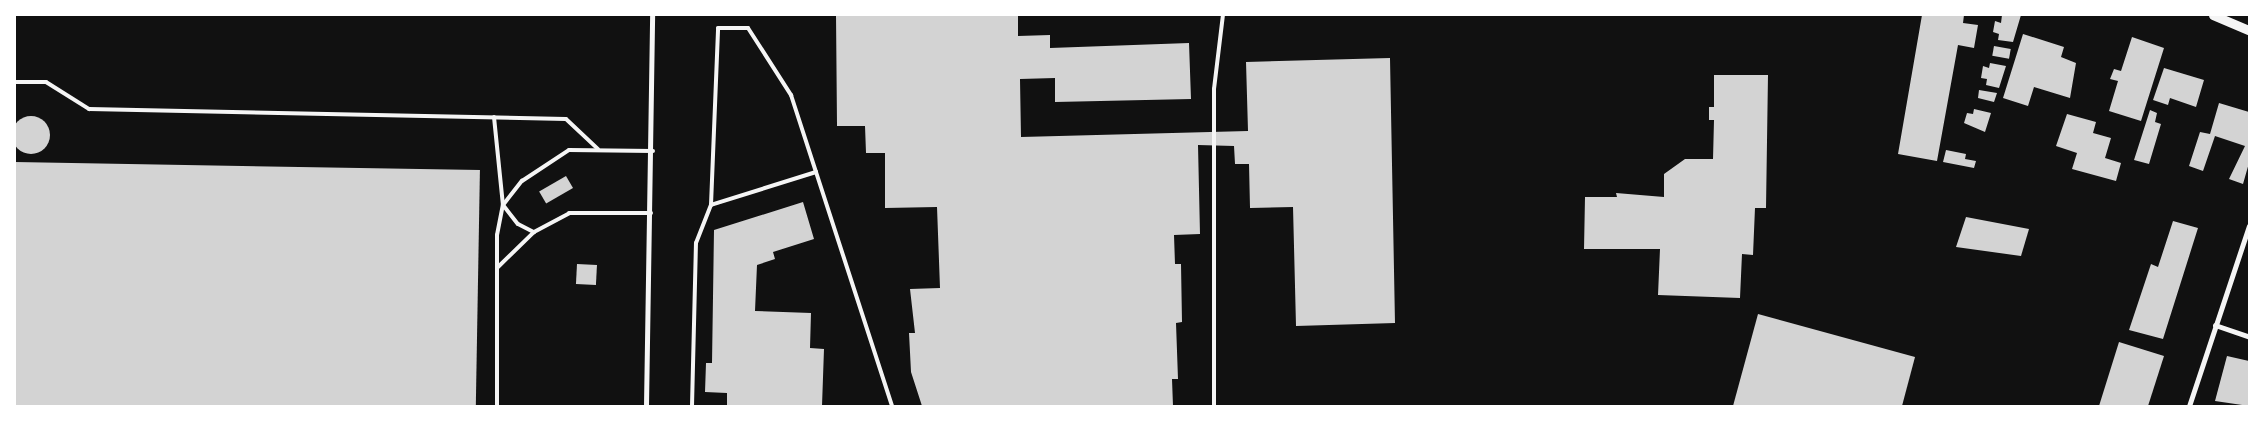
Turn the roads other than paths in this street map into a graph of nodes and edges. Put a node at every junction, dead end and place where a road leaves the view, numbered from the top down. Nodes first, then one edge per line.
1 (652, 15) edge
2 (1223, 15) edge
3 (2213, 15) edge
4 (2249, 30) edge
5 (15, 82) edge
6 (494, 117) junction
7 (598, 149) junction
8 (653, 151) junction
9 (816, 172) junction
10 (711, 205) junction
11 (503, 206) junction
12 (651, 213) junction
13 (2249, 226) edge
14 (534, 232) junction
15 (498, 267) junction
16 (2215, 325) junction
17 (2249, 337) edge
18 (497, 406) edge
19 (646, 406) edge
20 (692, 406) edge
21 (892, 406) edge
22 (1214, 406) edge
23 (2189, 406) edge

1 - 8 street
2 - 22 lane
3 - 4 street
5 - 6 lane
6 - 7 lane
6 - 11 lane
7 - 8 lane
7 - 11 lane
8 - 12 street
9 - 10 lane
9 - 10 lane
9 - 21 lane
10 - 20 lane
11 - 14 lane
11 - 15 lane
12 - 14 lane
12 - 19 street
13 - 16 street
14 - 15 lane
15 - 18 lane
16 - 17 street
16 - 23 street

